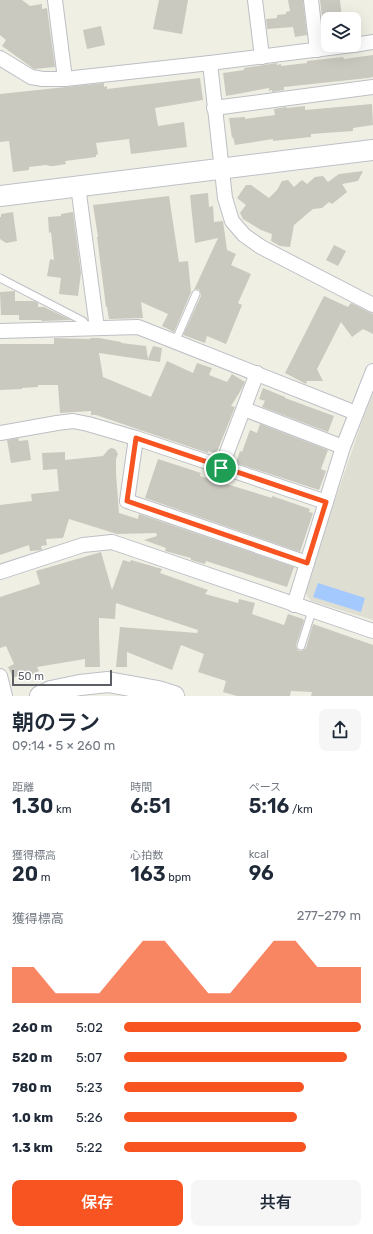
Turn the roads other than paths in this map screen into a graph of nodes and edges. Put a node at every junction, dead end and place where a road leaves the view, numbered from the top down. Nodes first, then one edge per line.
1 (55, 0) edge
2 (256, 0) edge
3 (311, 0) edge
4 (373, 42) edge
5 (361, 44) edge
6 (321, 49) edge
7 (316, 50) junction
8 (262, 57) junction
9 (0, 58) edge
10 (210, 63) junction
11 (65, 79) junction
12 (373, 87) edge
13 (214, 108) junction
14 (373, 150) edge
15 (221, 169) junction
16 (78, 186) junction
17 (0, 196) edge
18 (0, 278) edge
19 (196, 294) dead end
20 (373, 304) edge
21 (93, 328) junction
22 (0, 331) edge
23 (176, 342) junction
24 (373, 371) edge
25 (257, 373) junction
26 (244, 410) junction
27 (356, 413) junction
28 (0, 433) edge
29 (136, 438) junction
30 (343, 447) junction
31 (221, 468) junction
32 (326, 502) junction
33 (307, 563) junction
34 (0, 572) edge
35 (294, 605) junction
36 (312, 611) junction
37 (373, 631) edge
38 (301, 646) dead end
39 (0, 676) edge
40 (5, 696) edge
41 (40, 696) edge
42 (174, 696) edge

1 - 11 street
2 - 8 street
3 - 7 street
4 - 5 street
6 - 7 street
7 - 8 street
8 - 10 street
9 - 11 street
10 - 11 street
10 - 13 street
12 - 13 street
13 - 15 street
14 - 15 street
15 - 16 street
15 - 20 street
16 - 17 street
16 - 21 street
18 - 21 lane
19 - 23 lane
21 - 22 street
21 - 23 street
23 - 25 street
24 - 27 street
25 - 26 street
25 - 27 street
26 - 30 street
26 - 31 street
27 - 30 street
28 - 29 street
29 - 31 street
29 - 33 street
30 - 32 street
31 - 32 street
32 - 33 street
33 - 35 street
34 - 35 street
35 - 36 street
36 - 37 street
36 - 38 lane
39 - 40 street
41 - 42 street

